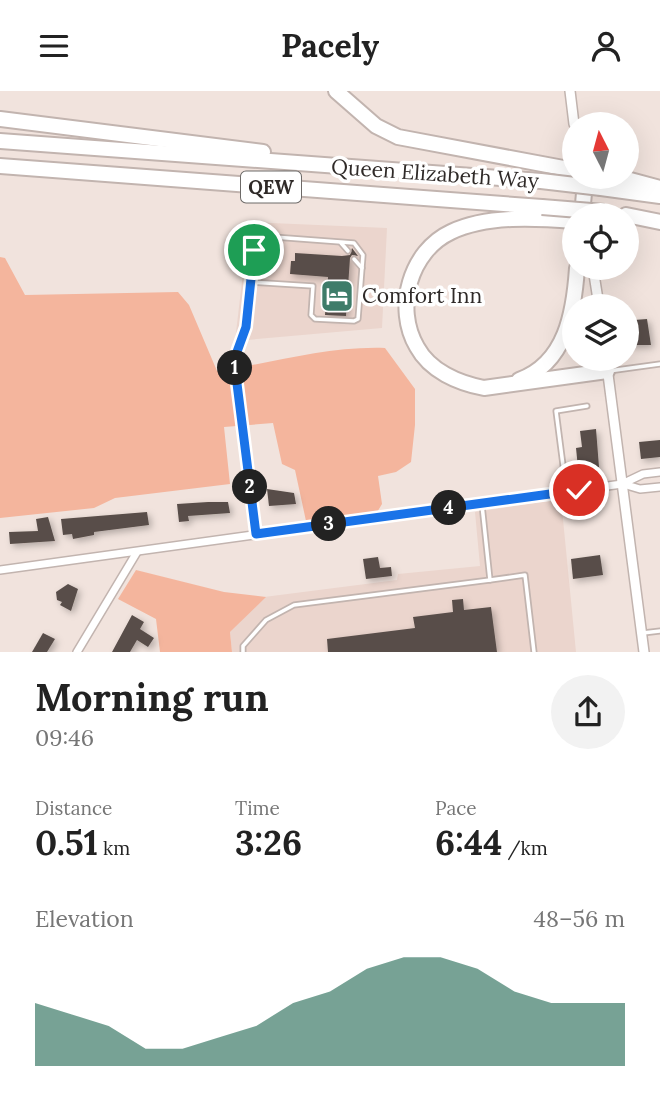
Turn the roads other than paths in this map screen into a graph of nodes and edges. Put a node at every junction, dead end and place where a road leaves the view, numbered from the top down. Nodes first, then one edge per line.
1 (336, 91) edge
2 (570, 91) edge
3 (573, 112) edge
4 (0, 119) edge
5 (0, 141) edge
6 (0, 166) edge
7 (361, 168) junction
8 (562, 168) edge
9 (639, 182) edge
10 (660, 188) edge
11 (583, 189) edge
12 (584, 193) joint
13 (660, 196) edge
14 (584, 203) edge
15 (544, 213) junction
16 (562, 213) edge
17 (562, 218) edge
18 (639, 219) edge
19 (639, 224) edge
20 (660, 225) edge
21 (341, 243) junction
22 (348, 251) dead end
23 (354, 259) dead end
24 (362, 268) junction
25 (576, 280) edge
26 (250, 282) junction
27 (234, 360) joint
28 (639, 364) edge
29 (660, 364) edge
30 (577, 371) edge
31 (607, 371) edge
32 (505, 386) junction
33 (587, 406) dead end
34 (590, 471) dead end
35 (577, 472) junction
36 (660, 472) edge
37 (622, 484) junction
38 (660, 487) edge
39 (579, 490) junction
40 (482, 503) junction
41 (256, 534) junction
42 (137, 552) junction
43 (0, 570) edge
44 (490, 580) junction
45 (660, 631) edge
46 (641, 633) junction
47 (77, 652) edge
48 (243, 652) edge
49 (534, 652) edge
50 (644, 652) edge

1 - 8 highway
2 - 3 street
4 - 7 highway
5 - 7 highway, Queen Elizabeth Way / QEW
6 - 15 highway, Queen Elizabeth Way / QEW
7 - 13 highway, Queen Elizabeth Way / QEW, bridge
9 - 10 highway
11 - 12 street
12 - 14 highway
15 - 16 highway, Queen Elizabeth Way / QEW, bridge
15 - 17 highway
15 - 32 highway
18 - 20 highway, Queen Elizabeth Way / QEW
19 - 20 highway
21 - 22 lane
21 - 24 lane
21 - 26 lane
23 - 24 lane
24 - 26 lane
25 - 32 highway
26 - 27 lane
27 - 41 street
28 - 29 lane
30 - 32 highway
31 - 37 street
33 - 35 lane
34 - 35 lane
35 - 39 lane
36 - 37 street
37 - 38 street
37 - 39 street
37 - 46 street
39 - 40 street
40 - 41 street
40 - 44 lane
41 - 42 street
42 - 43 street
42 - 47 street
44 - 48 lane
44 - 49 lane
45 - 46 lane
46 - 50 street

